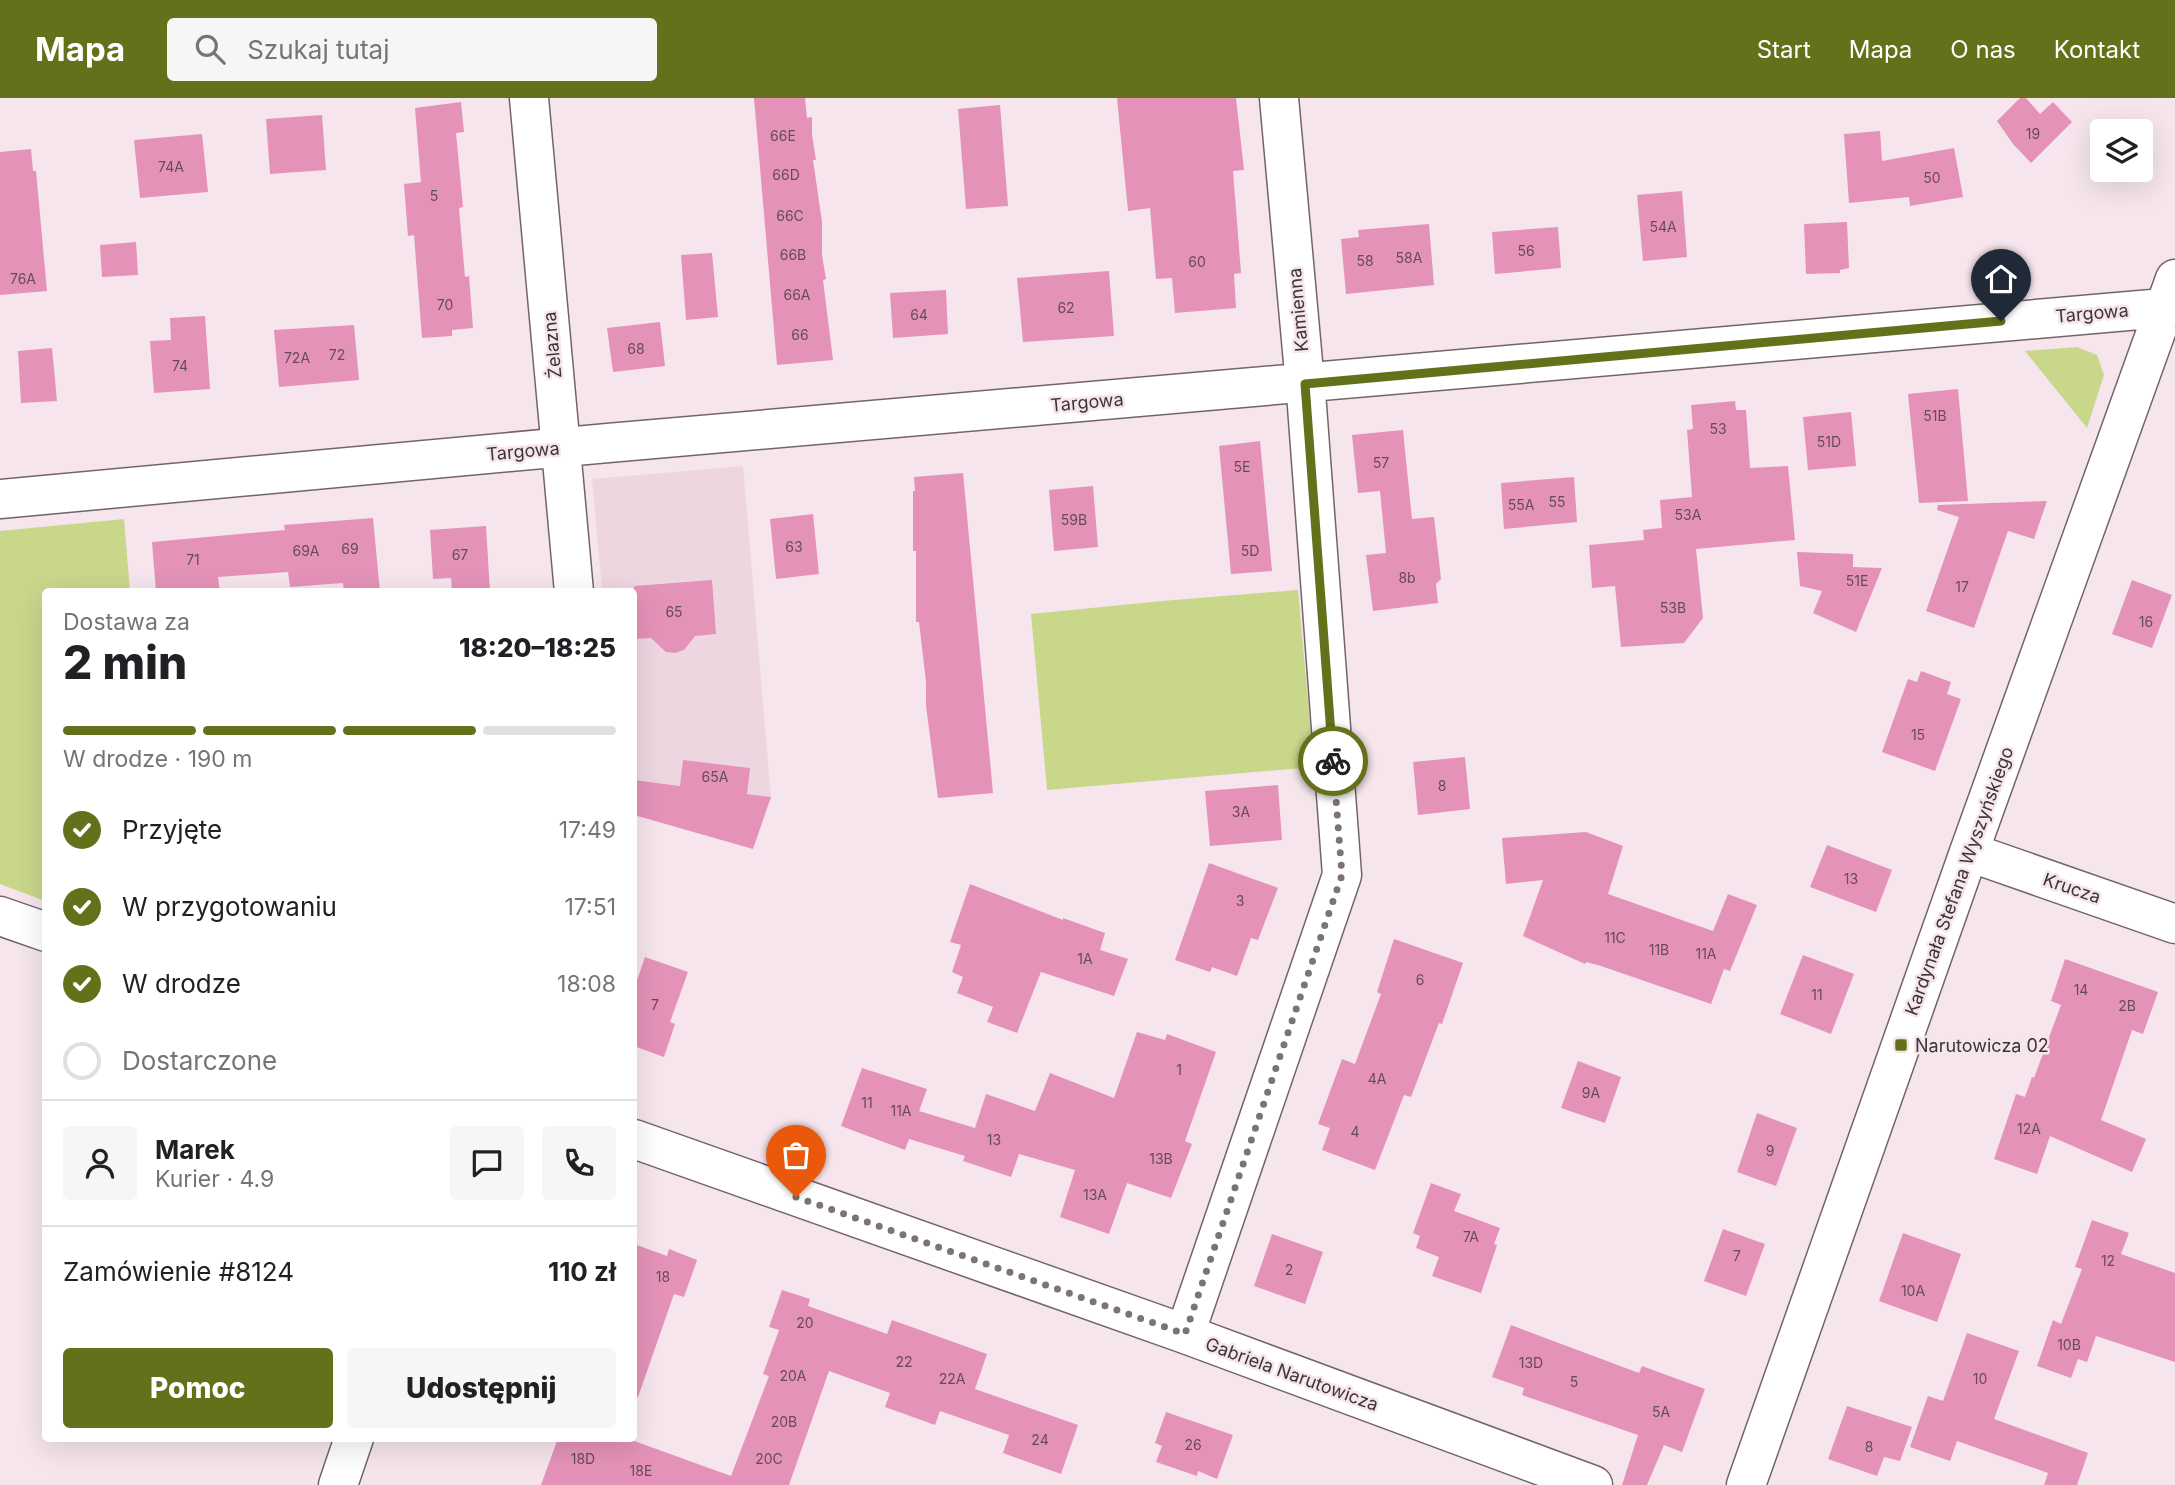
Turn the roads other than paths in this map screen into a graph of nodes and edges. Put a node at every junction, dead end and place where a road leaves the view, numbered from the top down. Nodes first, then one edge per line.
1 (529, 98) edge
2 (1279, 98) edge
3 (2172, 297) edge
4 (1305, 384) junction
5 (560, 448) junction
6 (0, 499) edge
7 (574, 588) edge
8 (1969, 852) junction
9 (0, 916) edge
10 (2175, 925) edge
11 (42, 931) edge
12 (637, 1140) edge
13 (1185, 1334) junction
14 (353, 1442) edge
15 (338, 1485) edge
16 (1593, 1485) edge
17 (1746, 1485) edge

1 - 5 street, Żelazna
2 - 4 street, Kamienna
3 - 4 street, Targowa
3 - 8 street, Kardynała Stefana Wyszyńskiego
4 - 5 street, Targowa
4 - 13 street, Kamienna
5 - 6 street, Targowa
5 - 7 street, Żelazna
8 - 10 street, Krucza
8 - 17 street, Kardynała Stefana Wyszyńskiego
9 - 11 street
12 - 13 street, Gabriela Narutowicza
13 - 16 street, Gabriela Narutowicza
14 - 15 street

